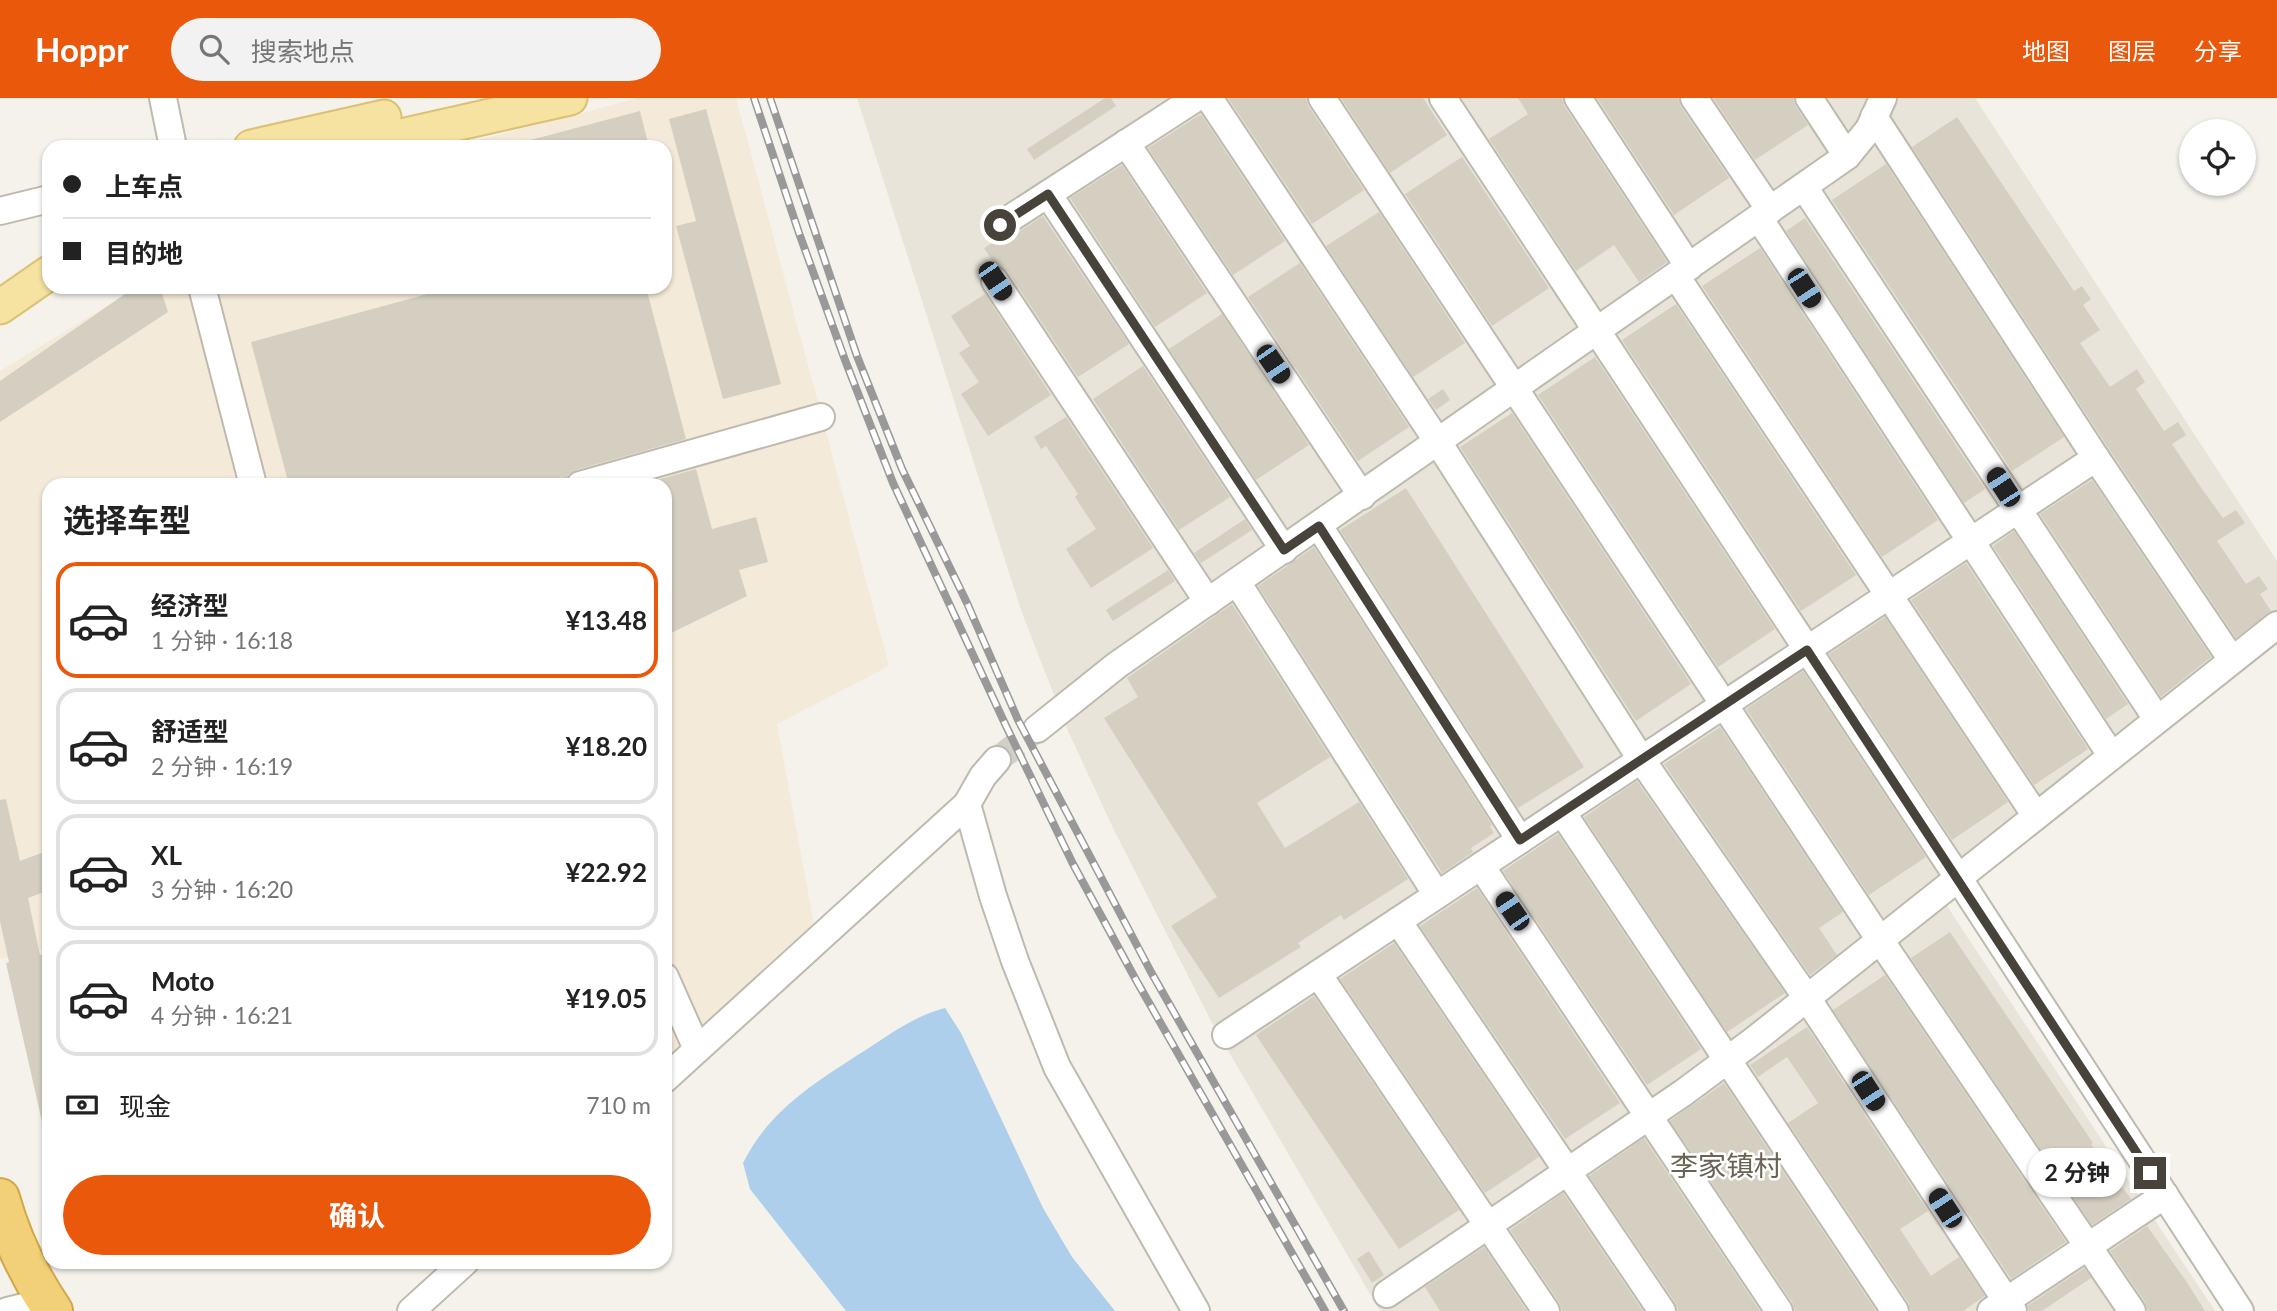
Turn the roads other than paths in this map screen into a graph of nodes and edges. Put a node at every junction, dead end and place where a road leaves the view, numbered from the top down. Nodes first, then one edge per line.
1 (163, 98) edge
2 (468, 98) edge
3 (570, 98) edge
4 (1196, 98) edge
5 (1209, 98) edge
6 (1322, 98) edge
7 (1443, 98) edge
8 (1578, 98) edge
9 (1694, 98) edge
10 (1809, 98) edge
11 (1879, 108) edge
12 (172, 140) edge
13 (282, 140) edge
14 (383, 140) edge
15 (1126, 144) junction
16 (1847, 156) junction
17 (1804, 187) junction
18 (1048, 194) junction
19 (42, 201) edge
20 (0, 211) edge
21 (1764, 214) junction
22 (1000, 225) dead end
23 (42, 252) edge
24 (1683, 271) junction
25 (42, 278) edge
26 (0, 280) edge
27 (995, 281) dead end
28 (204, 294) edge
29 (0, 307) edge
30 (1596, 332) junction
31 (1515, 388) junction
32 (821, 417) dead end
33 (1438, 442) junction
34 (2096, 458) junction
35 (251, 478) edge
36 (605, 478) edge
37 (1362, 496) junction
38 (2018, 510) junction
39 (1319, 526) junction
40 (1971, 541) junction
41 (1284, 550) junction
42 (1237, 582) junction
43 (1889, 596) junction
44 (1208, 602) junction
45 (2277, 625) edge
46 (1807, 650) junction
47 (2232, 660) junction
48 (1724, 705) junction
49 (2157, 719) junction
50 (1037, 729) tunnel mouth
51 (2111, 755) junction
52 (1642, 759) junction
53 (997, 760) tunnel mouth
54 (967, 804) junction
55 (1562, 812) junction
56 (2036, 816) junction
57 (1520, 840) junction
58 (1481, 866) junction
59 (1959, 879) junction
60 (1437, 895) junction
61 (1398, 920) junction
62 (1880, 940) junction
63 (1318, 974) junction
64 (672, 993) edge
65 (1807, 998) junction
66 (1226, 1035) dead end
67 (697, 1049) junction
68 (1729, 1059) junction
69 (672, 1072) edge
70 (1649, 1116) junction
71 (1567, 1172) junction
72 (2165, 1195) junction
73 (0, 1198) edge
74 (1488, 1225) junction
75 (2088, 1246) junction
76 (0, 1264) edge
77 (457, 1269) edge
78 (1387, 1294) dead end
79 (2003, 1307) edge
80 (27, 1310) edge
81 (411, 1311) edge
82 (1196, 1311) edge
83 (1546, 1311) edge
84 (1662, 1311) edge
85 (1779, 1311) edge
86 (1895, 1311) edge
87 (2132, 1311) edge
88 (2240, 1311) edge

1 - 12 street
2 - 13 main road
3 - 14 main road
4 - 15 street
5 - 33 street
6 - 31 street
7 - 30 street
8 - 24 street
9 - 21 street
10 - 16 street
11 - 16 street
11 - 34 street
15 - 18 street
15 - 37 street
16 - 17 street
17 - 21 street
17 - 38 street
18 - 22 street
18 - 41 street
19 - 20 street
21 - 24 street
21 - 40 street
23 - 26 main road
24 - 30 street
24 - 43 street
25 - 29 main road
27 - 44 street
28 - 35 street
30 - 31 street
30 - 46 street
31 - 33 street
31 - 48 street
32 - 36 street
33 - 37 street
33 - 52 street
34 - 38 street
34 - 47 street
37 - 39 street
38 - 40 street
38 - 49 street
39 - 41 street
39 - 57 street
40 - 43 street
40 - 51 street
41 - 42 street
42 - 44 street
42 - 60 street
43 - 46 street
43 - 56 street
44 - 50 street
45 - 47 street
46 - 48 street
46 - 59 street
47 - 49 street
48 - 52 street
48 - 62 street
49 - 51 street
51 - 56 street
52 - 55 street
52 - 65 street
53 - 54 street
54 - 67 street
54 - 82 street
55 - 57 street
55 - 68 street
56 - 59 street
57 - 58 street
58 - 60 street
58 - 70 street
59 - 62 street
59 - 72 street
60 - 61 street
61 - 63 street
61 - 71 street
62 - 65 street
62 - 75 street
63 - 66 street
63 - 74 street
64 - 67 street
65 - 68 street
65 - 79 street
67 - 69 street
68 - 70 street
68 - 86 street
70 - 71 street
70 - 85 street
71 - 74 street
71 - 84 street
72 - 75 street
72 - 88 street
73 - 80 highway
74 - 78 street
74 - 83 street
75 - 79 street
75 - 87 street
76 - 80 highway
77 - 81 street

